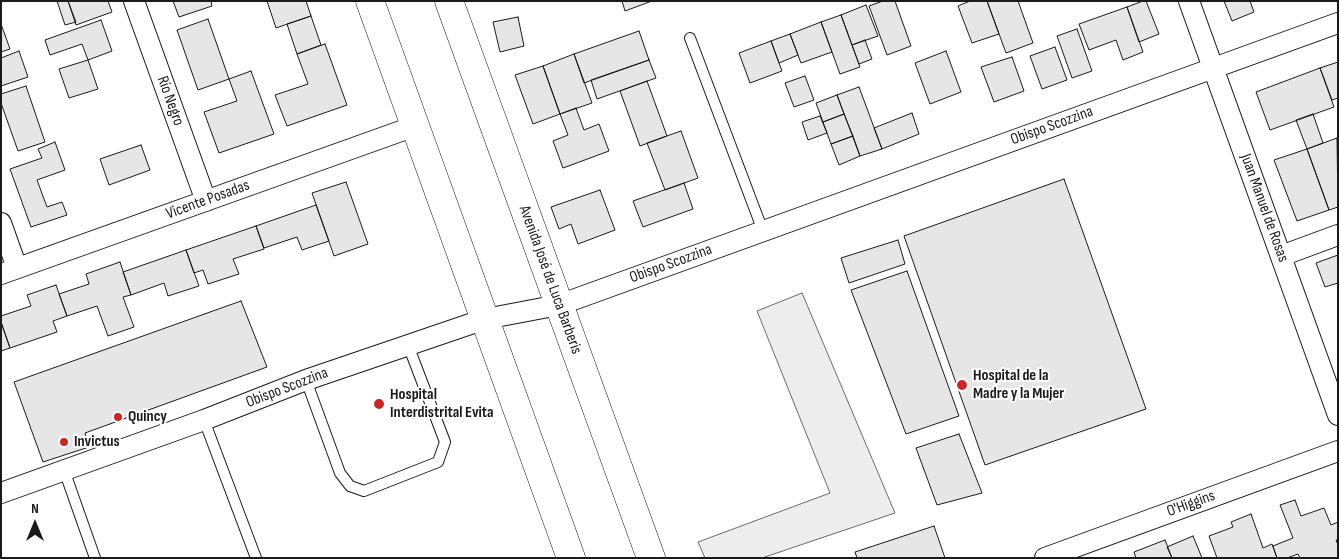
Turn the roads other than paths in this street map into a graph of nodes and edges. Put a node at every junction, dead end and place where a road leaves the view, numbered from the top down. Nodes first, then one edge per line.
1 (134, 1) edge
2 (370, 1) edge
3 (449, 1) edge
4 (1189, 1) edge
5 (1338, 23) edge
6 (690, 38) dead end
7 (1213, 68) junction
8 (415, 126) junction
9 (206, 202) junction
10 (1, 223) edge
11 (763, 231) junction
12 (1338, 235) edge
13 (1281, 256) junction
14 (9, 271) edge
15 (559, 305) junction
16 (485, 318) junction
17 (408, 345) junction
18 (306, 380) junction
19 (1338, 415) edge
20 (204, 420) junction
21 (1338, 451) edge
22 (64, 470) junction
23 (1, 493) edge
24 (95, 558) edge
25 (256, 558) edge
26 (571, 558) edge
27 (651, 558) edge
28 (1045, 558) edge

1 - 9 street, Río Negro
2 - 8 main road
3 - 15 main road, Avenida José de Luca Barberis
4 - 7 street, Juan Manuel de Rosas
5 - 7 street, Obispo Scozzina
6 - 11 lane
7 - 11 street, Obispo Scozzina
7 - 13 street, Juan Manuel de Rosas
8 - 9 street, Vicente Posadas
8 - 16 main road
9 - 14 street, Vicente Posadas
10 - 14 street
11 - 15 street, Obispo Scozzina
12 - 13 street
13 - 19 street, Juan Manuel de Rosas
15 - 16 street, Obispo Scozzina
15 - 27 main road, Avenida José de Luca Barberis
16 - 17 street, Obispo Scozzina
16 - 26 main road
17 - 18 street, Obispo Scozzina
17 - 18 lane
18 - 20 street, Obispo Scozzina
20 - 22 street, Obispo Scozzina
20 - 25 lane
21 - 28 street, O'Higgins
22 - 23 street, Obispo Scozzina
22 - 24 lane

